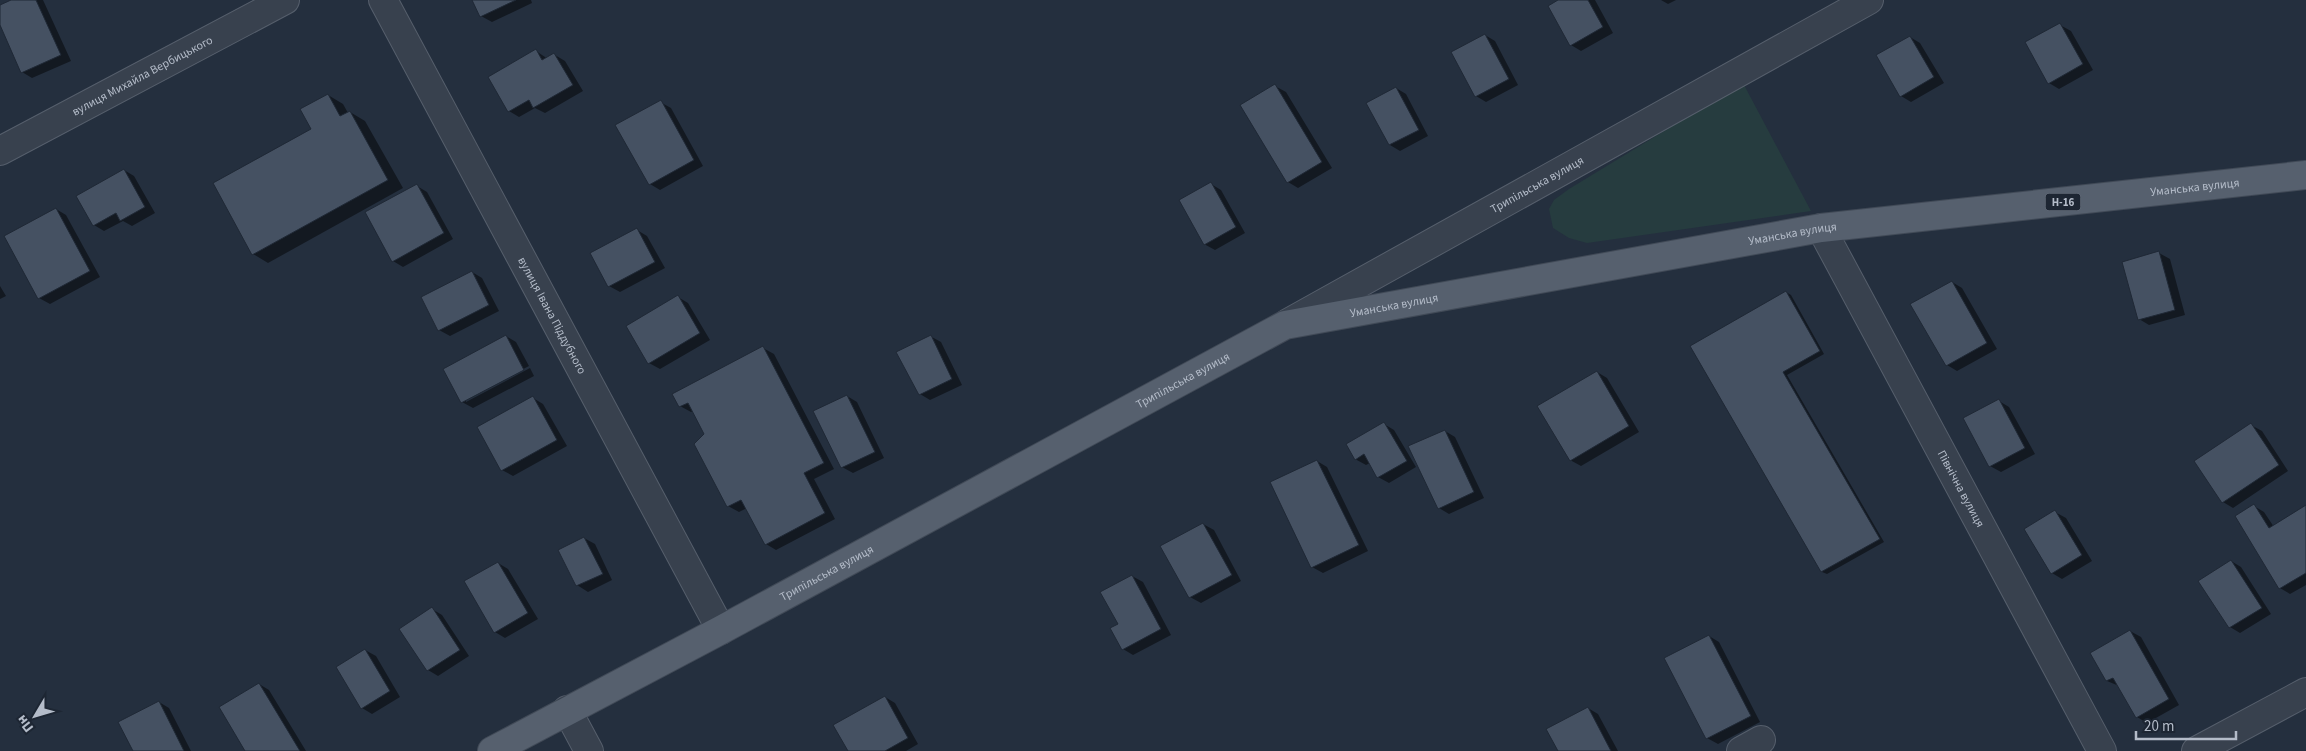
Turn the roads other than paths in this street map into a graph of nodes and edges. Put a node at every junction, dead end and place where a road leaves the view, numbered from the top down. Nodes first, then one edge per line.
1 (285, 0) edge
2 (383, 0) edge
3 (1869, 0) edge
4 (0, 152) edge
5 (2306, 175) edge
6 (1821, 228) junction
7 (1285, 325) junction
8 (721, 630) junction
9 (2306, 692) edge
10 (567, 710) junction
11 (492, 751) edge
12 (589, 751) edge
13 (2102, 751) edge
14 (2196, 751) edge

1 - 4 street, вулиця Михайла Вербицького
2 - 8 street, вулиця Івана Піддубного
3 - 7 street, Трипільська вулиця
5 - 6 main road, Уманська вулиця / Н-16
6 - 7 main road, Уманська вулиця
6 - 13 street, Північна вулиця
7 - 8 main road, Трипільська вулиця
8 - 10 main road, Трипільська вулиця
9 - 14 street
10 - 11 main road, Трипільська вулиця
10 - 12 street

